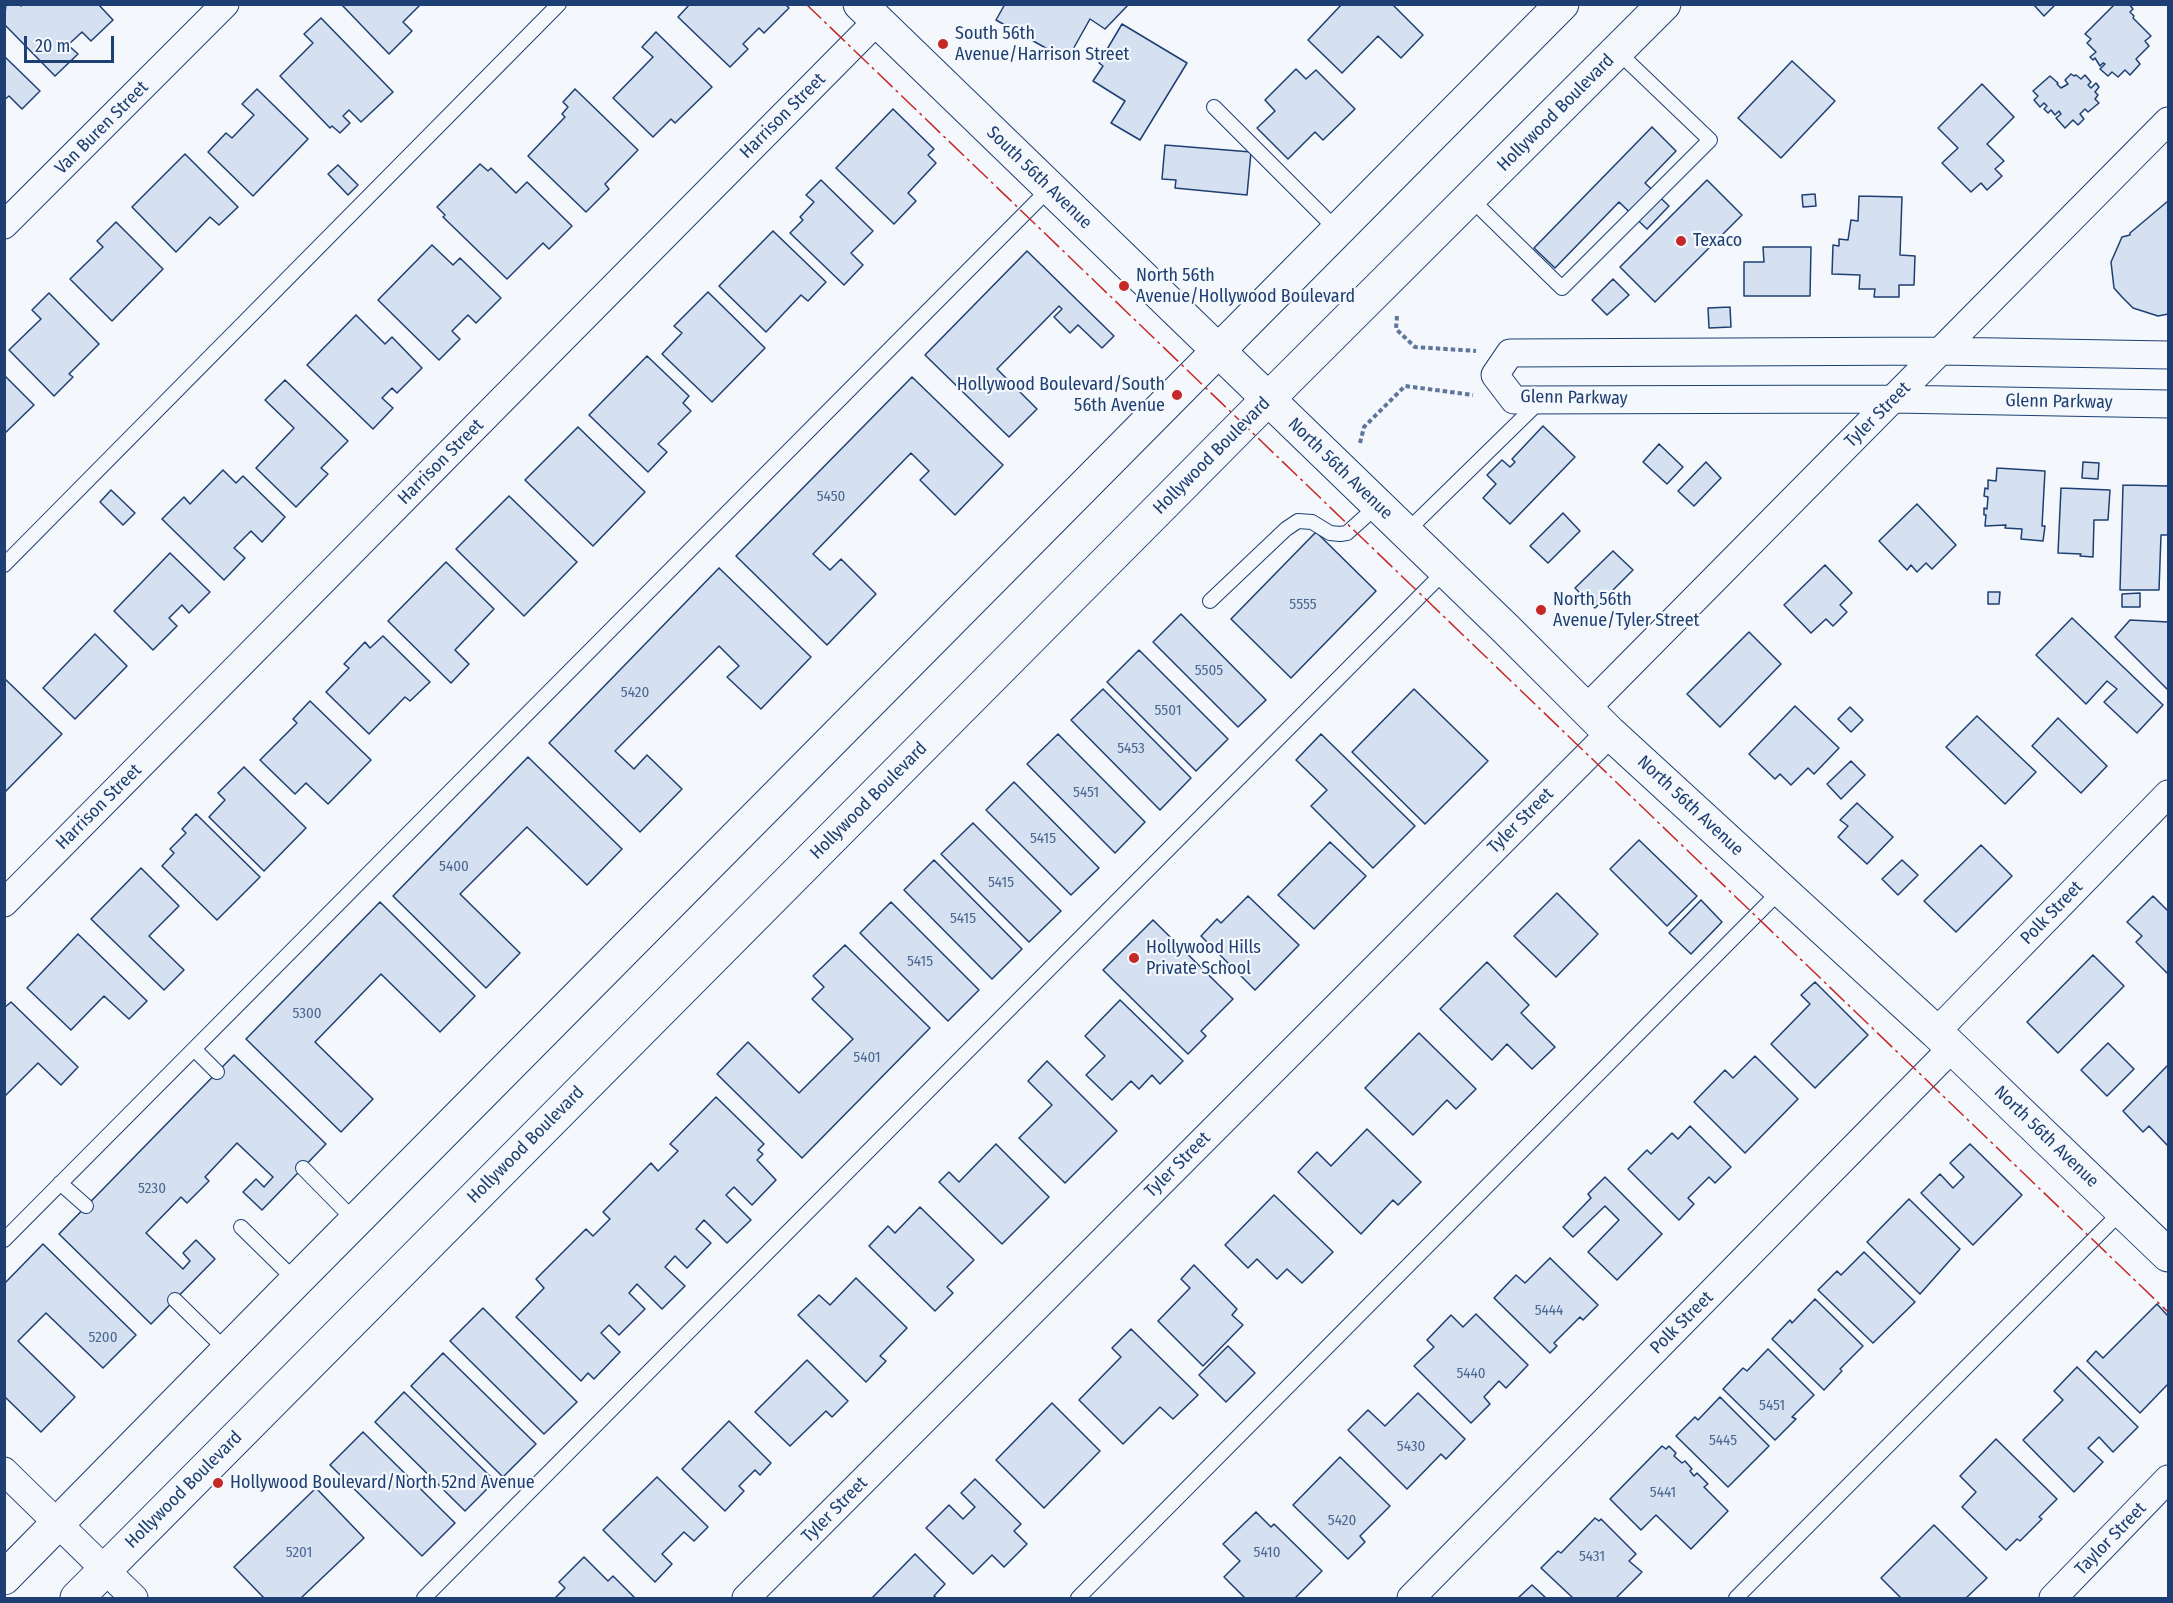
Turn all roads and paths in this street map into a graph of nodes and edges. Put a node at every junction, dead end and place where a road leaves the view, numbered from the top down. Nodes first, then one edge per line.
1 (225, 4) edge
2 (559, 4) edge
3 (1562, 4) edge
4 (1664, 4) edge
5 (869, 13) edge
6 (1617, 51) junction
7 (1214, 107) dead end
8 (2169, 121) edge
9 (1050, 188) junction
10 (1470, 198) junction
11 (4, 225) edge
12 (1338, 231) junction
13 (1400, 267) junction
14 (1218, 351) junction
15 (1942, 351) junction
16 (1510, 353) junction
17 (2169, 355) edge
18 (1268, 399) junction
19 (1542, 399) junction
20 (1894, 399) junction
21 (1514, 400) junction
22 (2169, 404) edge
23 (1350, 478) junction
24 (1377, 506) junction
25 (1405, 532) junction
26 (4, 565) edge
27 (1444, 571) junction
28 (1210, 601) dead end
29 (1586, 709) junction
30 (1610, 733) junction
31 (2169, 794) edge
32 (1781, 890) junction
33 (4, 903) edge
34 (1944, 1040) junction
35 (194, 1049) junction
36 (217, 1072) dead end
37 (303, 1168) dead end
38 (60, 1183) junction
39 (86, 1206) dead end
40 (2122, 1210) junction
41 (356, 1221) junction
42 (241, 1227) dead end
43 (4, 1240) edge
44 (2169, 1255) edge
45 (296, 1281) junction
46 (175, 1300) dead end
47 (227, 1351) junction
48 (4, 1471) edge
49 (2169, 1479) edge
50 (58, 1524) junction
51 (104, 1570) junction
52 (4, 1578) edge
53 (77, 1599) edge
54 (134, 1599) edge
55 (424, 1599) edge
56 (747, 1599) edge
57 (1078, 1599) edge
58 (1411, 1599) edge
59 (1736, 1599) edge
60 (2053, 1599) edge

1 - 11 street, Van Buren Street
2 - 26 lane
3 - 12 main road
4 - 6 main road, Hollywood Boulevard
5 - 9 main road, South 56th Avenue
5 - 33 street, Harrison Street
6 - 10 main road, Hollywood Boulevard
6 - 10 lane
7 - 12 lane
8 - 15 street, Tyler Street
9 - 14 main road, South 56th Avenue
9 - 35 lane
10 - 13 main road, Hollywood Boulevard
12 - 14 main road
13 - 16 path
13 - 18 main road, Hollywood Boulevard
14 - 18 main road, North 56th Avenue
14 - 41 main road
15 - 16 street
15 - 17 street
15 - 20 street, Tyler Street
16 - 21 street, Glenn Parkway
18 - 23 main road, North 56th Avenue
18 - 51 main road, Hollywood Boulevard
19 - 20 street, Glenn Parkway
19 - 21 street, Glenn Parkway
19 - 25 lane
20 - 22 street, Glenn Parkway
20 - 29 street, Tyler Street
21 - 23 path
23 - 24 main road, North 56th Avenue
24 - 25 main road, North 56th Avenue
24 - 28 lane
25 - 27 main road, North 56th Avenue
27 - 29 main road, North 56th Avenue
27 - 55 lane
29 - 30 main road, North 56th Avenue
30 - 32 main road, North 56th Avenue
30 - 56 street, Tyler Street
31 - 34 street, Polk Street
32 - 34 main road, North 56th Avenue
32 - 57 lane
34 - 40 main road, North 56th Avenue
34 - 58 street, Polk Street
35 - 36 lane
35 - 38 lane
37 - 41 lane
38 - 39 lane
38 - 43 lane
40 - 44 main road, North 56th Avenue
40 - 59 lane
41 - 45 main road
42 - 45 lane
45 - 47 main road
46 - 47 lane
47 - 50 main road
48 - 50 street
49 - 60 street, Taylor Street
50 - 51 street
50 - 52 main road
51 - 53 main road, Hollywood Boulevard
51 - 54 street

